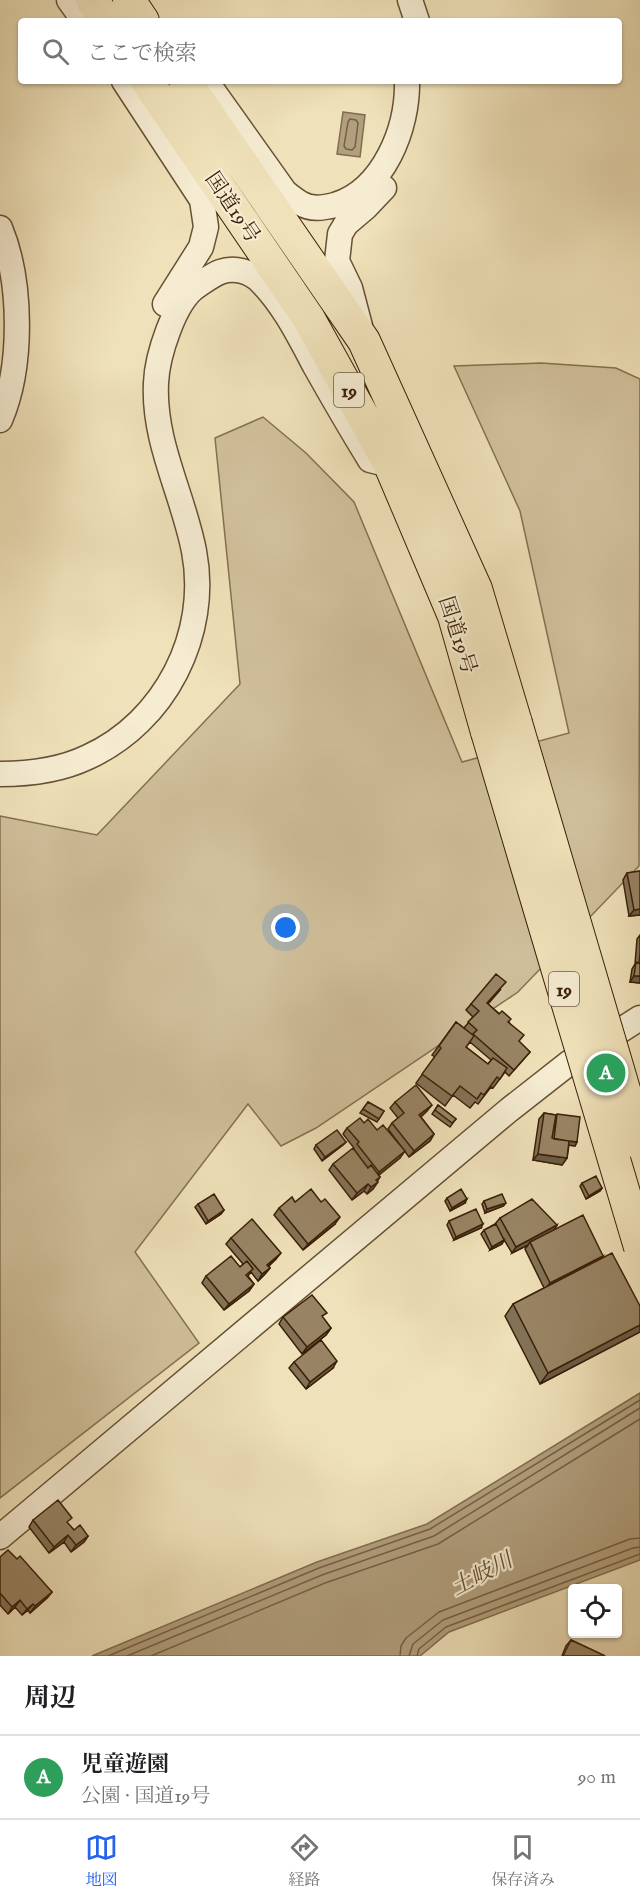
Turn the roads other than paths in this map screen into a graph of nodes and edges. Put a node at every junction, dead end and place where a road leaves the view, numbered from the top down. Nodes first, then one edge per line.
1 (69, 0) edge
2 (92, 0) edge
3 (129, 0) edge
4 (142, 0) edge
5 (395, 0) edge
6 (410, 0) edge
7 (82, 18) edge
8 (104, 18) edge
9 (141, 18) edge
10 (157, 18) edge
11 (401, 18) edge
12 (416, 18) edge
13 (126, 84) edge
14 (149, 84) edge
15 (186, 84) edge
16 (208, 84) edge
17 (407, 84) edge
18 (422, 84) edge
19 (0, 228) edge
20 (0, 293) edge
21 (364, 341) junction
22 (0, 357) edge
23 (0, 420) edge
24 (390, 465) junction
25 (502, 727) junction
26 (0, 759) edge
27 (0, 774) edge
28 (640, 1018) edge
29 (640, 1144) edge
30 (640, 1247) edge
31 (0, 1537) edge

1 - 7 street
2 - 8 highway
3 - 9 highway
4 - 10 street
5 - 11 street
6 - 12 street
13 - 26 street
14 - 24 highway, 国道19号 / 19
15 - 21 highway, 国道19号 / 19
16 - 17 street
18 - 21 street
19 - 23 street
20 - 22 street
21 - 25 highway, 国道19号 / 19
24 - 25 highway, 国道19号 / 19
24 - 27 street
25 - 29 highway, 国道19号 / 19, bridge
25 - 30 highway, 国道19号 / 19, bridge
28 - 31 street

